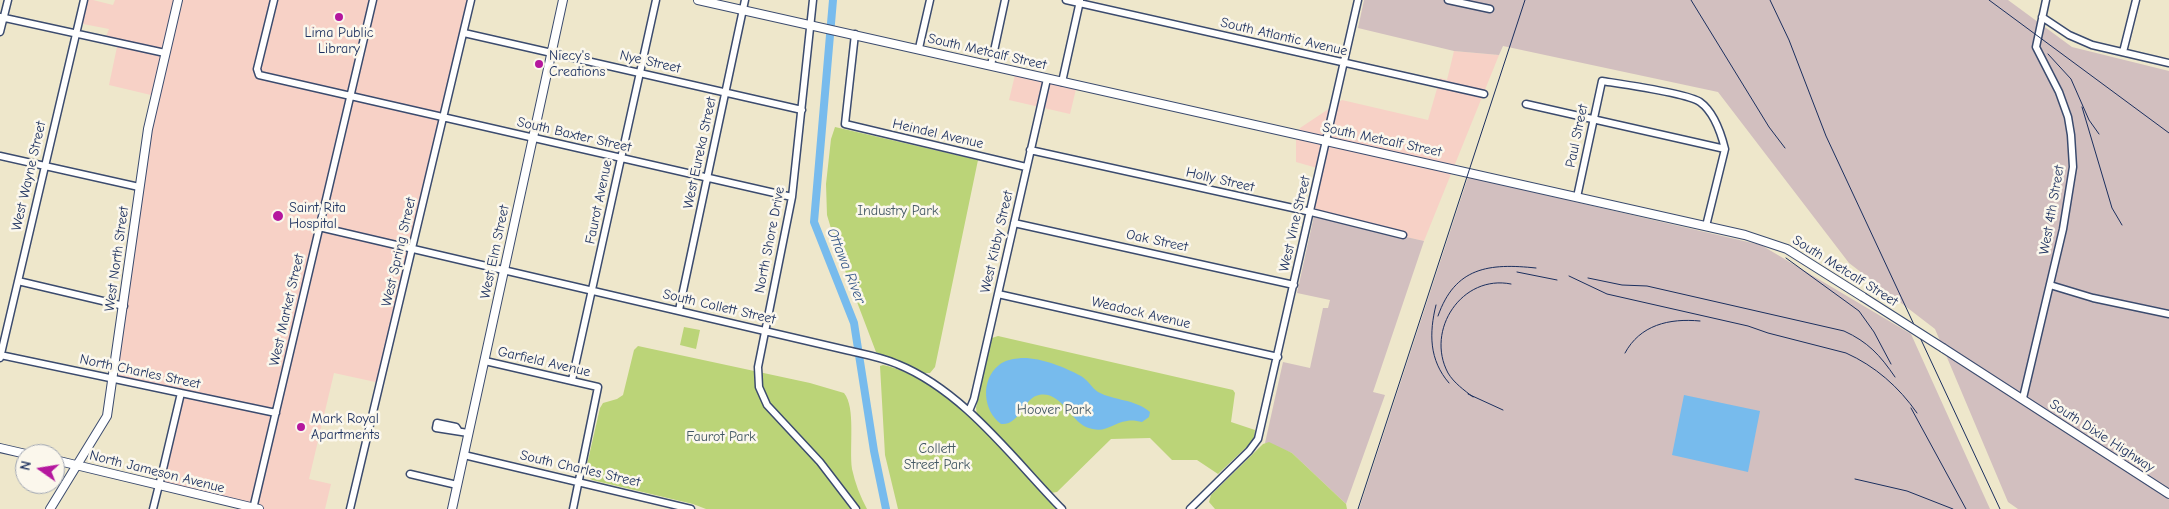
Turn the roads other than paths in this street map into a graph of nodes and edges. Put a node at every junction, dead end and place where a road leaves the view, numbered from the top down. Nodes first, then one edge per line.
1 (8, 0) edge
2 (84, 0) edge
3 (178, 0) edge
4 (274, 0) edge
5 (373, 0) edge
6 (471, 0) edge
7 (563, 0) edge
8 (656, 0) edge
9 (698, 0) edge
10 (746, 0) edge
11 (813, 0) edge
12 (930, 0) edge
13 (1005, 0) edge
14 (1066, 0) edge
15 (1358, 0) edge
16 (1448, 0) edge
17 (2046, 0) edge
18 (2136, 0) edge
19 (1080, 2) edge
20 (1490, 9) dead end
21 (744, 10) junction
22 (2, 17) edge
23 (2042, 17) junction
24 (810, 25) junction
25 (0, 32) edge
26 (76, 33) junction
27 (464, 33) junction
28 (855, 34) junction
29 (919, 48) junction
30 (2123, 52) junction
31 (165, 53) junction
32 (551, 53) junction
33 (1344, 63) junction
34 (2169, 63) edge
35 (991, 65) junction
36 (640, 72) junction
37 (1047, 79) junction
38 (1062, 82) junction
39 (725, 93) junction
40 (1484, 94) dead end
41 (350, 96) junction
42 (1526, 104) dead end
43 (802, 110) junction
44 (444, 118) junction
45 (1594, 119) junction
46 (532, 138) junction
47 (1327, 141) junction
48 (1725, 149) junction
49 (1030, 150) junction
50 (0, 156) edge
51 (621, 158) junction
52 (45, 166) junction
53 (1026, 167) junction
54 (708, 177) junction
55 (139, 187) junction
56 (792, 197) junction
57 (1577, 197) junction
58 (1310, 212) junction
59 (1014, 223) junction
60 (1706, 226) junction
61 (319, 227) junction
62 (1403, 235) dead end
63 (412, 249) junction
64 (505, 269) junction
65 (18, 281) junction
66 (2050, 284) junction
67 (1294, 285) junction
68 (592, 290) junction
69 (998, 294) junction
70 (124, 306) junction
71 (679, 310) junction
72 (2169, 314) edge
73 (765, 331) junction
74 (0, 356) edge
75 (1278, 357) junction
76 (485, 362) junction
77 (114, 379) junction
78 (572, 380) junction
79 (181, 393) junction
80 (2023, 398) junction
81 (969, 411) junction
82 (276, 412) junction
83 (458, 430) dead end
84 (468, 433) junction
85 (0, 448) edge
86 (15, 451) edge
87 (464, 455) junction
88 (65, 462) edge
89 (77, 465) junction
90 (410, 474) dead end
91 (580, 481) junction
92 (457, 485) junction
93 (159, 486) junction
94 (2169, 494) edge
95 (50, 509) edge
96 (153, 509) edge
97 (255, 509) edge
98 (350, 509) edge
99 (452, 509) edge
100 (573, 509) edge
101 (691, 509) edge
102 (856, 509) edge
103 (1062, 509) edge
104 (1190, 509) edge

1 - 22 street
2 - 26 street, West Wayne Street
3 - 31 main road, West North Street
4 - 41 street, South Baxter Street
5 - 41 street, West Market Street
6 - 27 street, West Spring Street
7 - 32 main road, West Elm Street
8 - 36 street, Faurot Avenue
9 - 21 main road, South Metcalf Street
10 - 21 street, West Eureka Street
11 - 24 street, North Shore Drive
12 - 29 street
13 - 35 street
14 - 19 street, South Atlantic Avenue
15 - 33 street, West Vine Street
16 - 20 street
17 - 23 street, West 4th Street
18 - 30 street
19 - 33 street, South Atlantic Avenue
19 - 38 street
21 - 24 main road, South Metcalf Street
21 - 39 street, West Eureka Street
22 - 25 street
22 - 26 street
23 - 30 street
23 - 66 street, West 4th Street
24 - 28 main road, South Metcalf Street
24 - 43 street, North Shore Drive
26 - 31 street
26 - 52 street, West Wayne Street
27 - 32 street, Nye Street
27 - 44 street, West Spring Street
28 - 29 main road, South Metcalf Street
28 - 53 street, Heindel Avenue
29 - 35 main road, South Metcalf Street
30 - 34 street
31 - 55 main road, West North Street
32 - 36 street, Nye Street
32 - 46 main road, West Elm Street
33 - 40 street, South Atlantic Avenue
33 - 47 street, West Vine Street
35 - 37 main road, South Metcalf Street
36 - 39 street, Nye Street
36 - 51 street, Faurot Avenue
37 - 38 main road, South Metcalf Street
37 - 49 street, West Kibby Street
38 - 47 main road, South Metcalf Street
39 - 43 street, Nye Street
39 - 54 street, West Eureka Street
41 - 44 street, South Baxter Street
41 - 61 street, West Market Street
42 - 45 street
43 - 56 street, North Shore Drive
44 - 46 street, South Baxter Street
44 - 63 street, West Spring Street
45 - 48 street
45 - 48 street, Paul Street
45 - 57 street, Paul Street
46 - 51 street, South Baxter Street
46 - 64 main road, West Elm Street
47 - 57 main road, South Metcalf Street
47 - 58 street, West Vine Street
48 - 60 street
49 - 53 street, West Kibby Street
49 - 58 street, Holly Street
50 - 52 street
51 - 54 street, South Baxter Street
51 - 68 street, Faurot Avenue
52 - 55 street
52 - 65 street, West Wayne Street
53 - 59 street, West Kibby Street
54 - 56 street, South Baxter Street
54 - 71 street, West Eureka Street
55 - 70 main road, West North Street
56 - 73 street, North Shore Drive
57 - 60 main road, South Metcalf Street
58 - 62 street, Holly Street
58 - 67 street, West Vine Street
59 - 67 street, Oak Street
59 - 69 street, West Kibby Street
60 - 80 main road, South Metcalf Street, bridge
61 - 63 street, South Collett Street
61 - 82 street, West Market Street
63 - 64 street, South Collett Street
63 - 98 street, West Spring Street
64 - 68 street, South Collett Street
64 - 76 main road, West Elm Street
65 - 70 street
65 - 74 street, West Wayne Street
66 - 72 street
66 - 80 street, West 4th Street
67 - 75 street, West Vine Street
68 - 71 street, South Collett Street
68 - 78 street, Faurot Avenue
69 - 75 street, Weadock Avenue
69 - 81 street, West Kibby Street
70 - 77 main road, West North Street
71 - 73 street, South Collett Street
73 - 81 street, South Collett Street
73 - 102 street, North Shore Drive
74 - 77 street, North Charles Street
75 - 104 street, West Vine Street
76 - 78 street, Garfield Avenue
76 - 84 main road, West Elm Street
77 - 79 street, North Charles Street
77 - 89 main road, West North Street
78 - 91 street, Garfield Avenue
79 - 82 street, North Charles Street
79 - 93 street
80 - 94 main road, South Dixie Highway
81 - 103 street, South Collett Street
82 - 97 street, West Market Street
83 - 84 street
84 - 87 main road, West Elm Street
85 - 86 main road
87 - 91 street, South Charles Street
87 - 92 main road, West Elm Street
88 - 89 main road, North Jameson Avenue
89 - 93 main road, North Jameson Avenue
89 - 95 main road, West North Street
90 - 92 street
91 - 100 street
91 - 101 street, South Charles Street
92 - 99 main road, West Elm Street
93 - 96 street
93 - 97 main road, North Jameson Avenue

